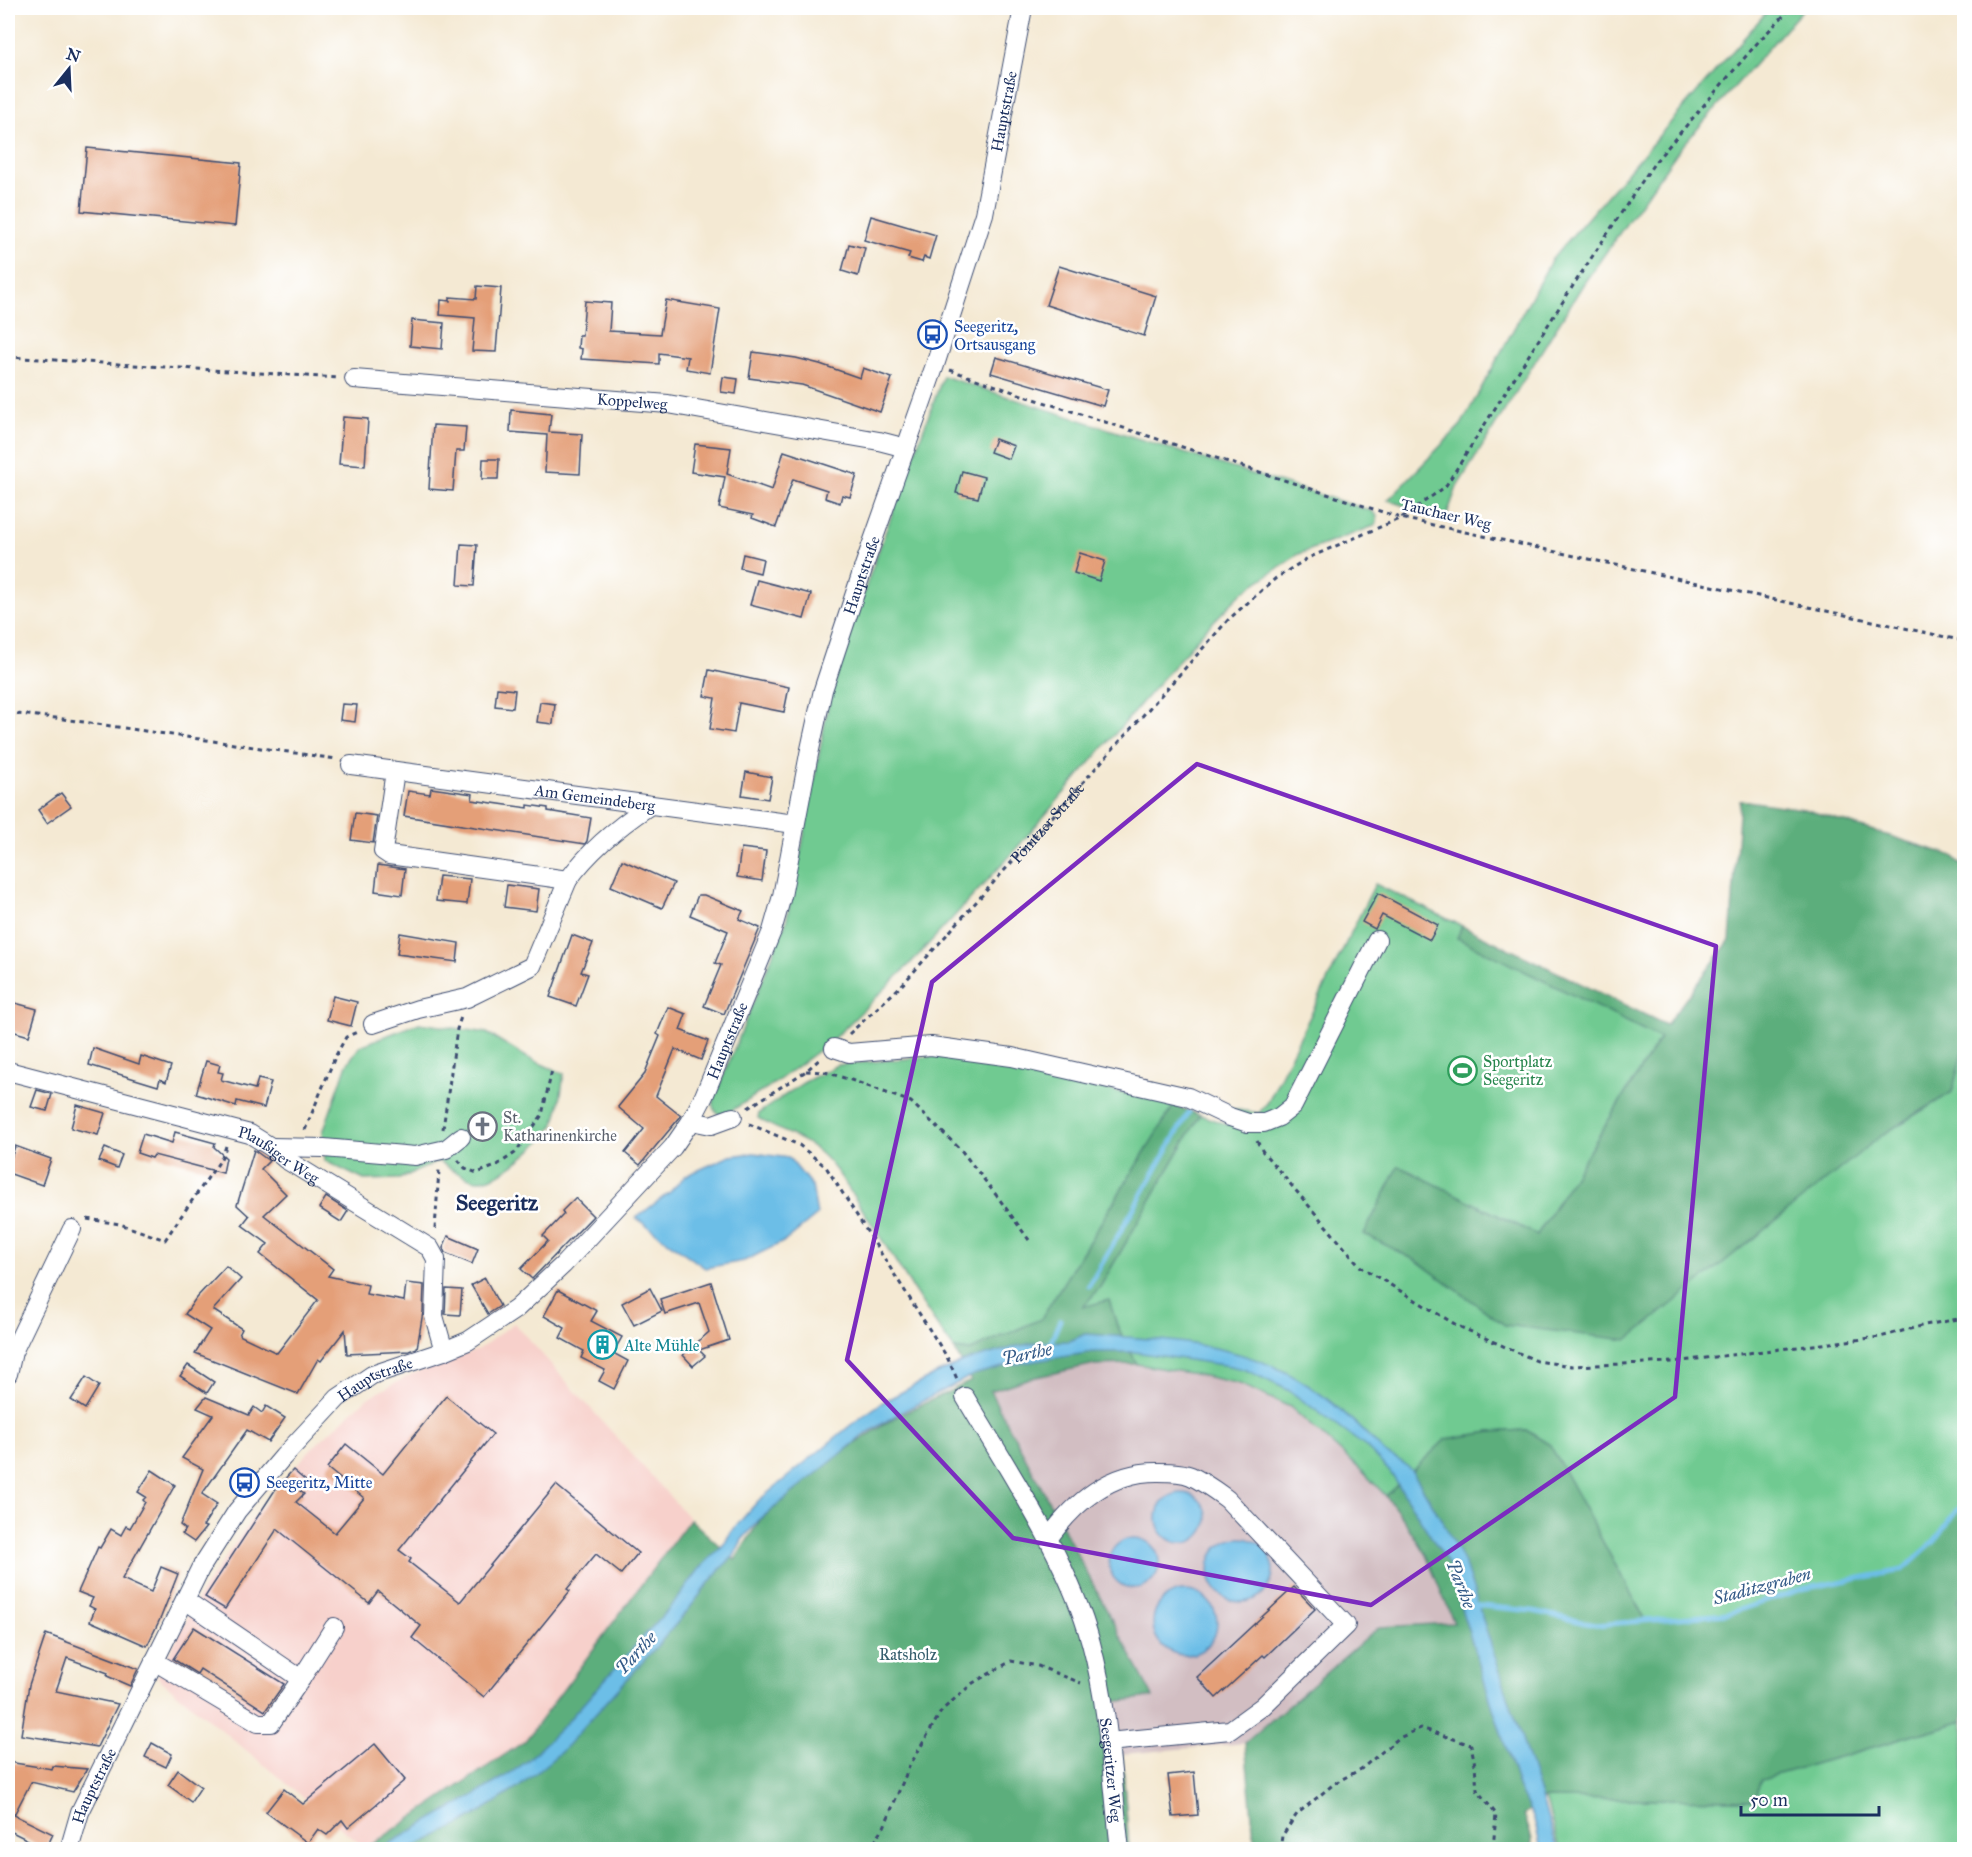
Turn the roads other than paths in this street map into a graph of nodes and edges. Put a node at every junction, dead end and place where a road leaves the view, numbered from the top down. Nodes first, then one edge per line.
1 (1023, 8) edge
2 (354, 379) road end
3 (906, 448) junction
4 (351, 765) road end
5 (395, 771) junction
6 (649, 806) junction
7 (795, 824) junction
8 (568, 880) junction
9 (1377, 940) dead end
10 (373, 1024) road end
11 (834, 1048) road end
12 (8, 1071) edge
13 (733, 1117) road end
14 (691, 1121) junction
15 (461, 1137) dead end
16 (271, 1147) junction
17 (72, 1229) road end
18 (444, 1351) junction
19 (8, 1374) edge
20 (965, 1397) road end
21 (1048, 1539) junction
22 (184, 1600) junction
23 (333, 1627) dead end
24 (154, 1661) junction
25 (301, 1679) junction
26 (1108, 1742) junction
27 (69, 1850) edge
28 (1120, 1850) edge

1 - 3 street, Hauptstraße
2 - 3 street, Koppelweg
3 - 7 street, Hauptstraße
4 - 5 street, Am Gemeindeberg
5 - 6 street, Am Gemeindeberg
5 - 8 street
6 - 7 street, Am Gemeindeberg
6 - 8 street
7 - 14 street, Hauptstraße
8 - 10 street
9 - 11 street
12 - 16 street, Plaußiger Weg
13 - 14 street
14 - 18 street, Hauptstraße
15 - 16 street
16 - 18 street, Plaußiger Weg
17 - 19 street
18 - 22 street, Hauptstraße
20 - 21 street, Seegeritzer Weg
21 - 26 street, Seegeritzer Weg
21 - 26 street
22 - 24 street, Hauptstraße
22 - 25 street
23 - 25 street
24 - 25 street
24 - 27 street, Hauptstraße
26 - 28 street, Seegeritzer Weg

